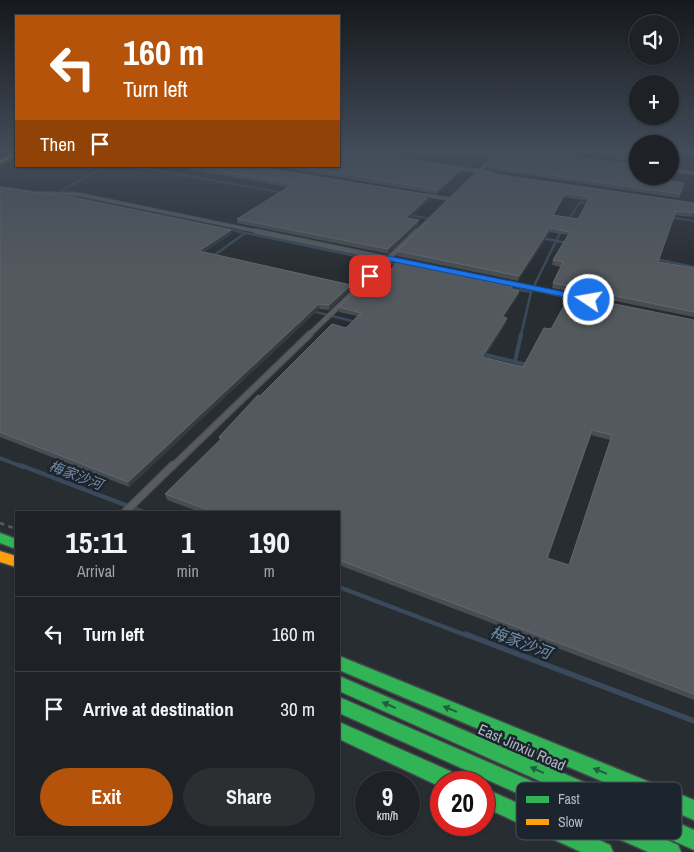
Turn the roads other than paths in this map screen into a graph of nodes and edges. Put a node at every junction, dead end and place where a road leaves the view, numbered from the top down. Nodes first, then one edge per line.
1 (26, 192) edge
2 (457, 192) edge
3 (421, 194) edge
4 (450, 199) junction
5 (386, 261) junction
6 (407, 262) edge
7 (501, 282) edge
8 (583, 298) edge
9 (126, 511) edge
10 (0, 538) edge
11 (15, 544) edge
12 (0, 556) edge
13 (15, 562) edge
14 (340, 663) edge
15 (340, 683) edge
16 (340, 705) edge
17 (340, 730) edge
18 (430, 772) edge
19 (563, 782) edge
20 (626, 782) edge
21 (516, 783) edge
22 (495, 802) edge
23 (682, 805) edge
24 (694, 810) edge
25 (516, 812) edge
26 (682, 835) edge
27 (577, 840) edge
28 (644, 840) edge
29 (694, 840) edge
30 (603, 852) edge
31 (671, 852) edge

1 - 5 lane
2 - 4 lane
3 - 4 lane
4 - 5 lane
5 - 6 lane
5 - 9 lane
7 - 8 lane
10 - 11 main road
12 - 13 main road
20 -> 14 main road
19 -> 15 main road, East Jinxiu Road
16 - 21 main road
17 - 18 main road
22 - 25 main road
24 -> 23 main road
29 -> 26 main road, East Jinxiu Road
27 - 30 main road
28 - 31 main road

